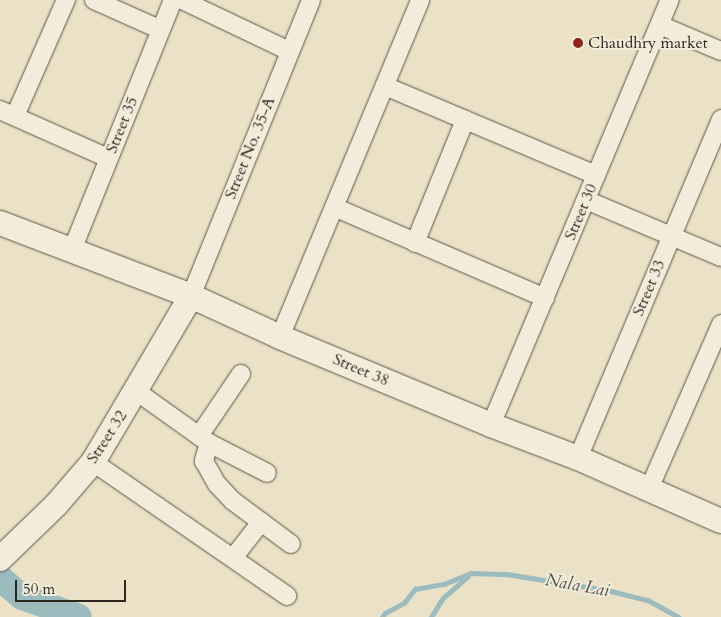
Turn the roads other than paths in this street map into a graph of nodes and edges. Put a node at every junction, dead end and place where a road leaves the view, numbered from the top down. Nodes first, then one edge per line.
1 (66, 0) edge
2 (94, 0) edge
3 (173, 0) edge
4 (182, 0) edge
5 (310, 0) edge
6 (420, 0) edge
7 (670, 0) edge
8 (660, 26) junction
9 (161, 30) junction
10 (289, 51) junction
11 (721, 51) edge
12 (385, 86) junction
13 (7, 113) edge
14 (721, 119) edge
15 (465, 120) junction
16 (108, 158) junction
17 (596, 175) junction
18 (586, 200) junction
19 (334, 207) junction
20 (0, 223) edge
21 (671, 236) junction
22 (415, 243) junction
23 (72, 250) junction
24 (721, 257) edge
25 (191, 296) junction
26 (545, 298) junction
27 (721, 324) edge
28 (280, 337) junction
29 (241, 374) dead end
30 (136, 391) junction
31 (491, 425) junction
32 (204, 440) junction
33 (578, 458) junction
34 (93, 462) junction
35 (267, 473) dead end
36 (649, 489) junction
37 (721, 521) edge
38 (262, 522) junction
39 (291, 544) dead end
40 (233, 558) junction
41 (0, 559) edge
42 (286, 596) dead end

1 - 13 street
2 - 9 street
3 - 9 street, Street 35
4 - 10 street
5 - 10 street, Street No. 35-A
6 - 12 street
7 - 8 street, Street 30
8 - 11 street
8 - 17 street, Street 30
9 - 16 street, Street 35
10 - 25 street, Street No. 35-A
12 - 15 street
12 - 19 street
13 - 16 street
14 - 21 street, Street 33
15 - 17 street
15 - 22 street
16 - 23 street, Street 35
17 - 18 street, Street 30
18 - 21 street
18 - 26 street, Street 30
19 - 22 street
19 - 28 street
20 - 23 street, Street 38
21 - 24 street
21 - 33 street, Street 33
22 - 26 street
23 - 25 street, Street 38
25 - 28 street, Street 38
25 - 30 street, Street 32
26 - 31 street, Street 30
27 - 36 street
28 - 31 street, Street 38
29 - 32 street
30 - 32 street
30 - 34 street, Street 32
31 - 33 street, Street 38
32 - 35 street
32 - 38 street
33 - 36 street, Street 38
34 - 40 street
34 - 41 street, Street 32
36 - 37 street, Street 38
38 - 39 street
38 - 40 street
40 - 42 street

